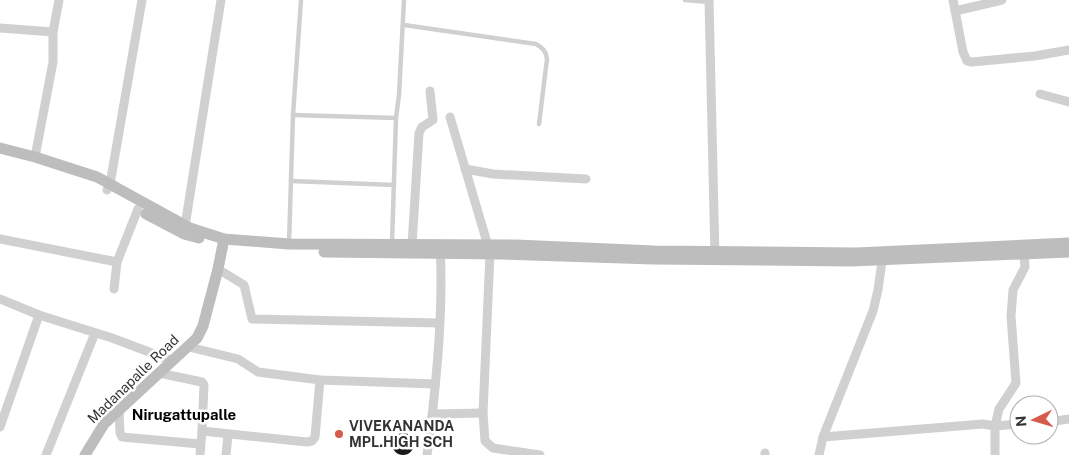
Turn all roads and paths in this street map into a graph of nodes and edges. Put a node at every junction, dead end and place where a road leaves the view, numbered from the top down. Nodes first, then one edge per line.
1 (59, 0) edge
2 (142, 0) edge
3 (221, 0) edge
4 (301, 0) edge
5 (404, 0) edge
6 (685, 0) edge
7 (953, 0) edge
8 (1002, 0) edge
9 (709, 1) edge
10 (955, 12) junction
11 (404, 25) junction
12 (0, 28) edge
13 (53, 32) junction
14 (1069, 50) edge
15 (430, 91) dead end
16 (1040, 94) dead end
17 (1069, 102) edge
18 (293, 115) junction
19 (450, 117) dead end
20 (396, 118) junction
21 (539, 124) dead end
22 (0, 148) edge
23 (35, 157) junction
24 (465, 169) junction
25 (586, 179) dead end
26 (291, 181) junction
27 (394, 185) junction
28 (108, 187) junction
29 (138, 209) junction
30 (185, 226) junction
31 (0, 239) edge
32 (223, 242) junction
33 (1069, 243) edge
34 (289, 244) junction
35 (392, 244) junction
36 (412, 244) junction
37 (440, 249) junction
38 (489, 250) junction
39 (1069, 252) edge
40 (1024, 254) junction
41 (716, 256) junction
42 (883, 256) junction
43 (117, 262) junction
44 (218, 269) junction
45 (114, 289) dead end
46 (0, 299) edge
47 (38, 315) junction
48 (440, 322) junction
49 (95, 333) junction
50 (189, 346) junction
51 (173, 361) junction
52 (159, 372) junction
53 (320, 380) junction
54 (435, 384) junction
55 (119, 411) junction
56 (483, 413) junction
57 (432, 414) junction
58 (1009, 425) edge
59 (996, 426) junction
60 (0, 427) edge
61 (202, 431) junction
62 (228, 435) junction
63 (823, 437) junction
64 (200, 444) junction
65 (46, 455) edge
66 (85, 455) edge
67 (200, 455) edge
68 (226, 455) edge
69 (427, 455) edge
70 (540, 455) edge
71 (819, 455) edge
72 (994, 455) edge

1 - 13 street
2 - 28 street
3 - 30 street
4 - 18 lane
5 - 11 lane
6 - 9 lane
7 - 10 street
8 - 10 street
9 - 41 street
10 - 14 street
11 - 20 lane
11 - 21 lane
12 - 13 street
13 - 23 street
15 - 36 street
16 - 17 street
18 - 20 lane
18 - 26 lane
19 - 24 street
20 - 27 lane
22 - 23 main road
23 - 28 main road
24 - 25 street
24 - 38 street
26 - 27 lane
26 - 34 lane
27 - 35 lane
28 - 29 main road
28 - 30 main road
29 - 32 main road
29 - 43 street
30 - 32 main road
31 - 43 street
32 - 34 main road
32 - 37 main road
32 - 44 main road, Madanapalle Road
33 - 42 main road
34 - 35 main road
35 - 36 main road
36 - 37 main road
37 - 38 main road
37 - 48 street
38 - 41 main road
38 - 56 street
39 - 40 main road
40 - 42 main road
40 - 59 street
41 - 42 main road
42 - 63 street
43 - 45 street
44 - 48 street
44 - 50 main road, Madanapalle Road
46 - 47 street
47 - 49 street
47 - 60 street
48 - 54 street
49 - 51 street
49 - 65 street
50 - 51 main road, Madanapalle Road
50 - 53 street
51 - 52 main road, Madanapalle Road
52 - 55 main road, Madanapalle Road
52 - 61 street
53 - 54 street
53 - 62 street
54 - 57 street
55 - 64 street
55 - 66 main road, Madanapalle Road
56 - 57 street
56 - 70 street
57 - 69 street
58 - 59 street
59 - 63 street
59 - 72 street
61 - 62 street
61 - 64 street
62 - 68 street
63 - 71 street
64 - 67 street

